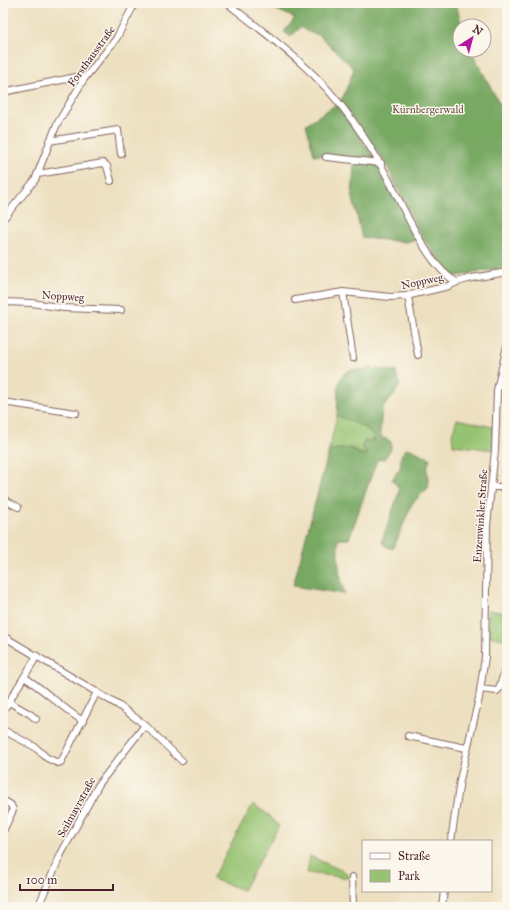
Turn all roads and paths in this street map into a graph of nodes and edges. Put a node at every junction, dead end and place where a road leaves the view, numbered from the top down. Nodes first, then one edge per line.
1 (135, 3) edge
2 (227, 3) edge
3 (84, 79) junction
4 (3, 92) edge
5 (49, 141) junction
6 (121, 154) dead end
7 (326, 157) dead end
8 (381, 163) junction
9 (38, 174) junction
10 (111, 182) dead end
11 (3, 219) edge
12 (507, 272) edge
13 (457, 282) junction
14 (343, 292) junction
15 (408, 296) junction
16 (295, 300) dead end
17 (3, 302) edge
18 (121, 310) dead end
19 (507, 346) edge
20 (418, 355) dead end
21 (353, 358) dead end
22 (3, 402) edge
23 (76, 413) dead end
24 (491, 487) junction
25 (507, 487) edge
26 (3, 499) edge
27 (18, 507) dead end
28 (3, 636) edge
29 (37, 656) junction
30 (507, 664) edge
31 (24, 677) junction
32 (480, 689) junction
33 (97, 692) junction
34 (9, 702) junction
35 (3, 712) edge
36 (36, 719) dead end
37 (83, 721) junction
38 (145, 726) junction
39 (3, 730) edge
40 (408, 736) dead end
41 (466, 748) junction
42 (182, 761) dead end
43 (3, 800) edge
44 (3, 831) edge
45 (451, 840) edge
46 (352, 877) dead end
47 (444, 892) edge
48 (38, 907) edge
49 (353, 907) edge
50 (442, 907) edge

1 - 3 street, Forsthausstraße
2 - 8 street
3 - 4 street
3 - 5 street, Forsthausstraße
5 - 6 street
5 - 9 street, Forsthausstraße
7 - 8 street
8 - 13 street
9 - 10 street
9 - 11 street, Forsthausstraße
12 - 13 street
13 - 15 street, Noppweg
14 - 15 street, Noppweg
14 - 16 street, Noppweg
14 - 21 street
15 - 20 street
17 - 18 street, Noppweg
19 - 24 street, Enzenwinkler Straße
22 - 23 street
24 - 25 street
24 - 32 street, Enzenwinkler Straße
26 - 27 street
28 - 29 street
29 - 31 street
29 - 33 street
30 - 32 street
31 - 34 street
31 - 37 street
32 - 41 street, Enzenwinkler Straße
33 - 37 street
33 - 38 street
34 - 35 street
34 - 36 street
37 - 39 street
38 - 42 street
38 - 48 street, Seilmayrstraße
40 - 41 street
41 - 45 street, Enzenwinkler Straße
43 - 44 street
46 - 49 street
47 - 50 street

